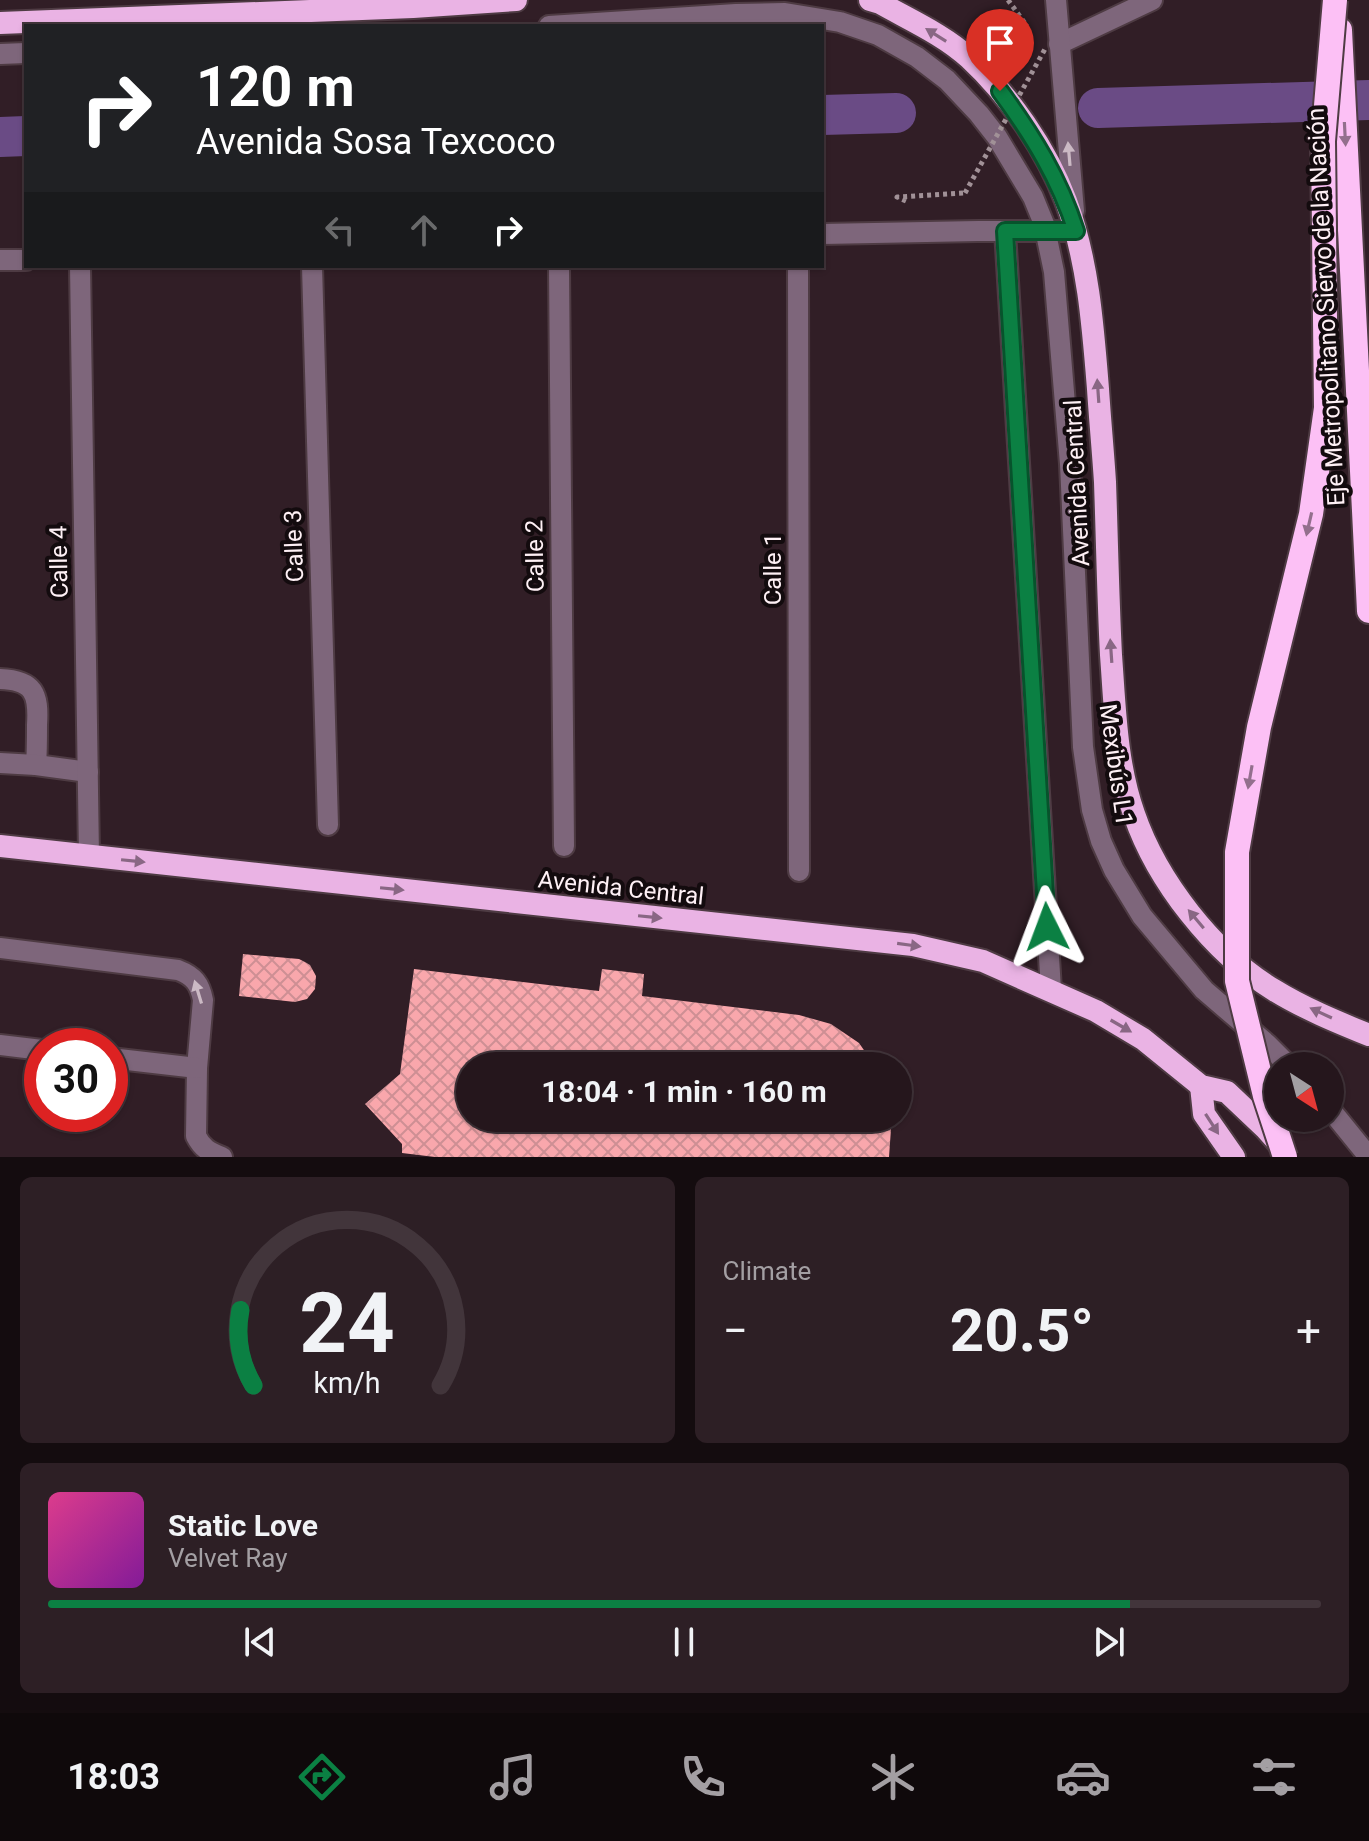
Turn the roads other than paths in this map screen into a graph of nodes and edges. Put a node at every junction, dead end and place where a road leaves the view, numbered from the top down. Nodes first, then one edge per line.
1 (516, 0) edge
2 (870, 0) edge
3 (1056, 0) edge
4 (1152, 0) edge
5 (1337, 0) edge
6 (0, 23) edge
7 (580, 24) edge
8 (1052, 46) junction
9 (24, 53) edge
10 (0, 54) edge
11 (1005, 231) junction
12 (1046, 231) junction
13 (1076, 231) junction
14 (824, 234) edge
15 (0, 260) edge
16 (24, 260) edge
17 (80, 268) edge
18 (312, 268) edge
19 (559, 268) edge
20 (798, 268) edge
21 (1369, 611) edge
22 (0, 679) edge
23 (0, 763) edge
24 (36, 765) junction
25 (88, 772) junction
26 (328, 825) dead end
27 (0, 846) edge
28 (564, 846) dead end
29 (89, 856) junction
30 (799, 871) dead end
31 (0, 948) edge
32 (1051, 990) junction
33 (1369, 1035) edge
34 (0, 1045) edge
35 (24, 1048) edge
36 (1275, 1052) edge
37 (128, 1060) edge
38 (197, 1068) junction
39 (1201, 1086) junction
40 (1344, 1126) edge
41 (222, 1157) edge
42 (1234, 1157) edge
43 (1288, 1157) edge
44 (1369, 1157) edge

1 - 6 highway
13 -> 2 highway, Avenida Central
3 - 8 street
4 - 8 street
5 -> 21 highway, Eje Metropolitano Siervo de la Nación
5 -> 43 highway, bridge
7 - 12 street, Mexibús L1
13 -> 8 street
9 - 10 street
11 - 12 street
11 - 14 street
11 - 32 street
12 - 13 street
12 - 36 street, Mexibús L1
33 -> 13 highway, Avenida Central
15 - 16 street
17 - 25 street, Calle 4
18 - 26 street, Calle 3
19 - 28 street, Calle 2
20 - 30 street, Calle 1
22 - 24 street
23 - 24 street
24 - 25 street
25 - 29 street, Calle 4
27 - 29 highway, Avenida Central
29 -> 32 highway, Avenida Central
38 -> 31 street
32 -> 39 highway, Avenida Central
34 - 35 street
37 - 38 street
38 - 41 street
39 -> 42 highway
39 - 43 highway, Avenida Central
40 - 44 street

